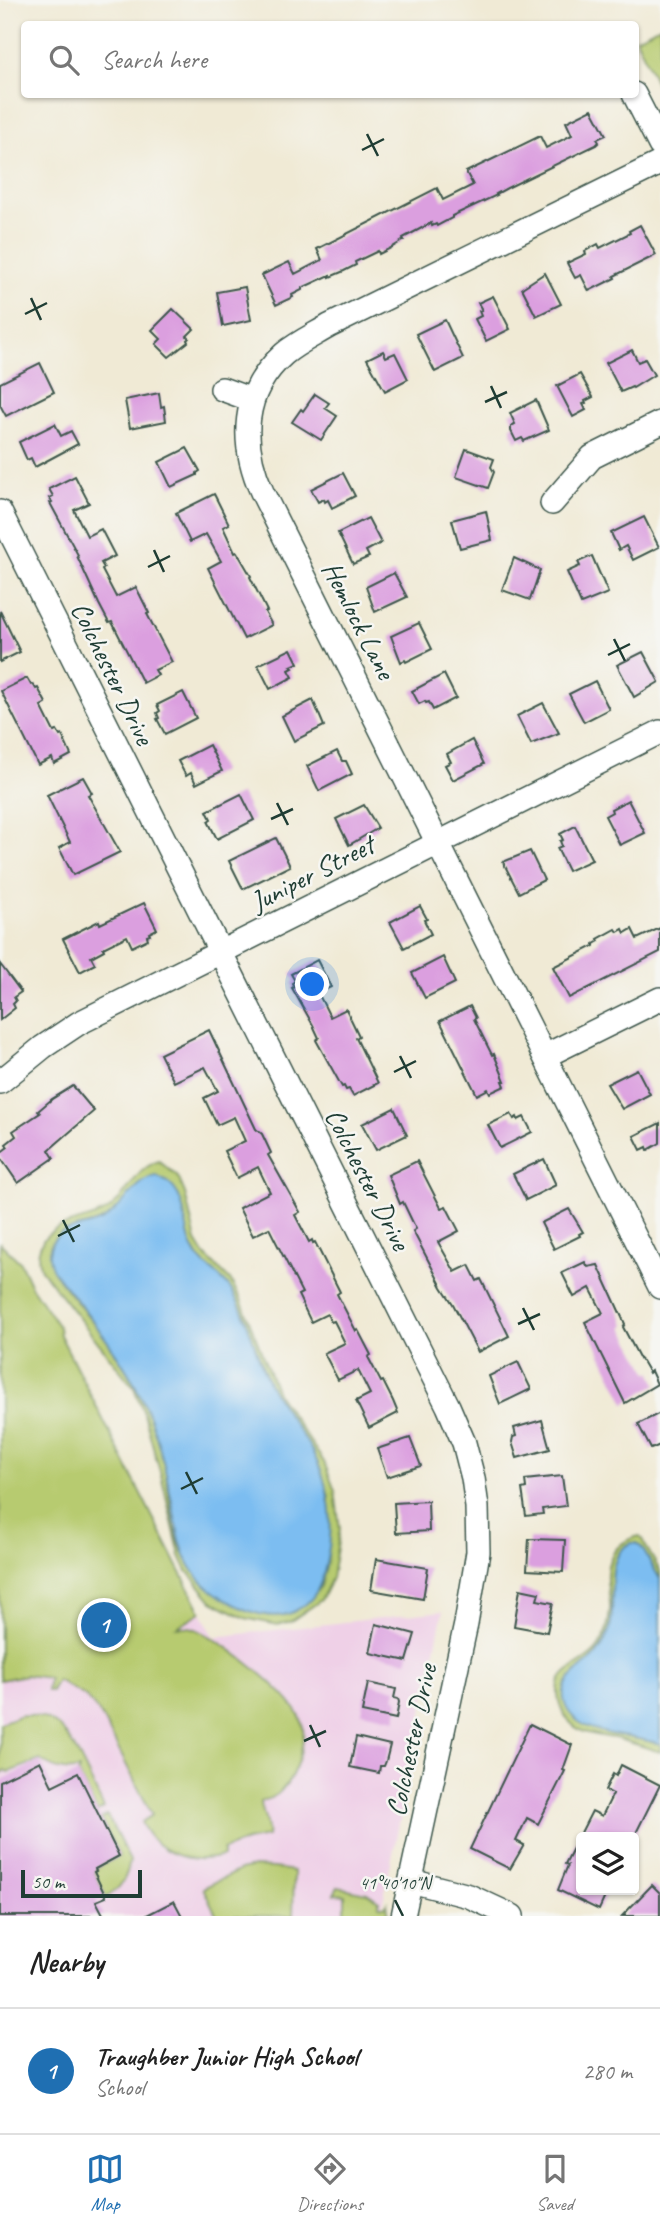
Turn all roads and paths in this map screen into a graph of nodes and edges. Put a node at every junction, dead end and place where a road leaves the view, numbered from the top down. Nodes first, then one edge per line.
1 (636, 98) edge
2 (660, 145) edge
3 (660, 163) edge
4 (222, 389) dead end
5 (252, 400) junction
6 (660, 423) edge
7 (552, 503) dead end
8 (0, 512) edge
9 (660, 732) edge
10 (438, 843) junction
11 (221, 951) junction
12 (660, 999) edge
13 (545, 1056) junction
14 (0, 1082) edge
15 (660, 1287) edge
16 (411, 1881) junction
17 (403, 1916) edge
18 (512, 1916) edge

1 - 2 street
3 - 5 street, Hemlock Lane
4 - 5 street
5 - 10 street, Hemlock Lane
6 - 7 street
8 - 11 street, Colchester Drive
9 - 10 street, Juniper Street
10 - 11 street, Juniper Street
10 - 13 street, Hemlock Lane
11 - 14 street, Juniper Street
11 - 16 street, Colchester Drive
12 - 13 street
13 - 15 street, Hemlock Lane
16 - 17 street, Colchester Drive
16 - 18 street

